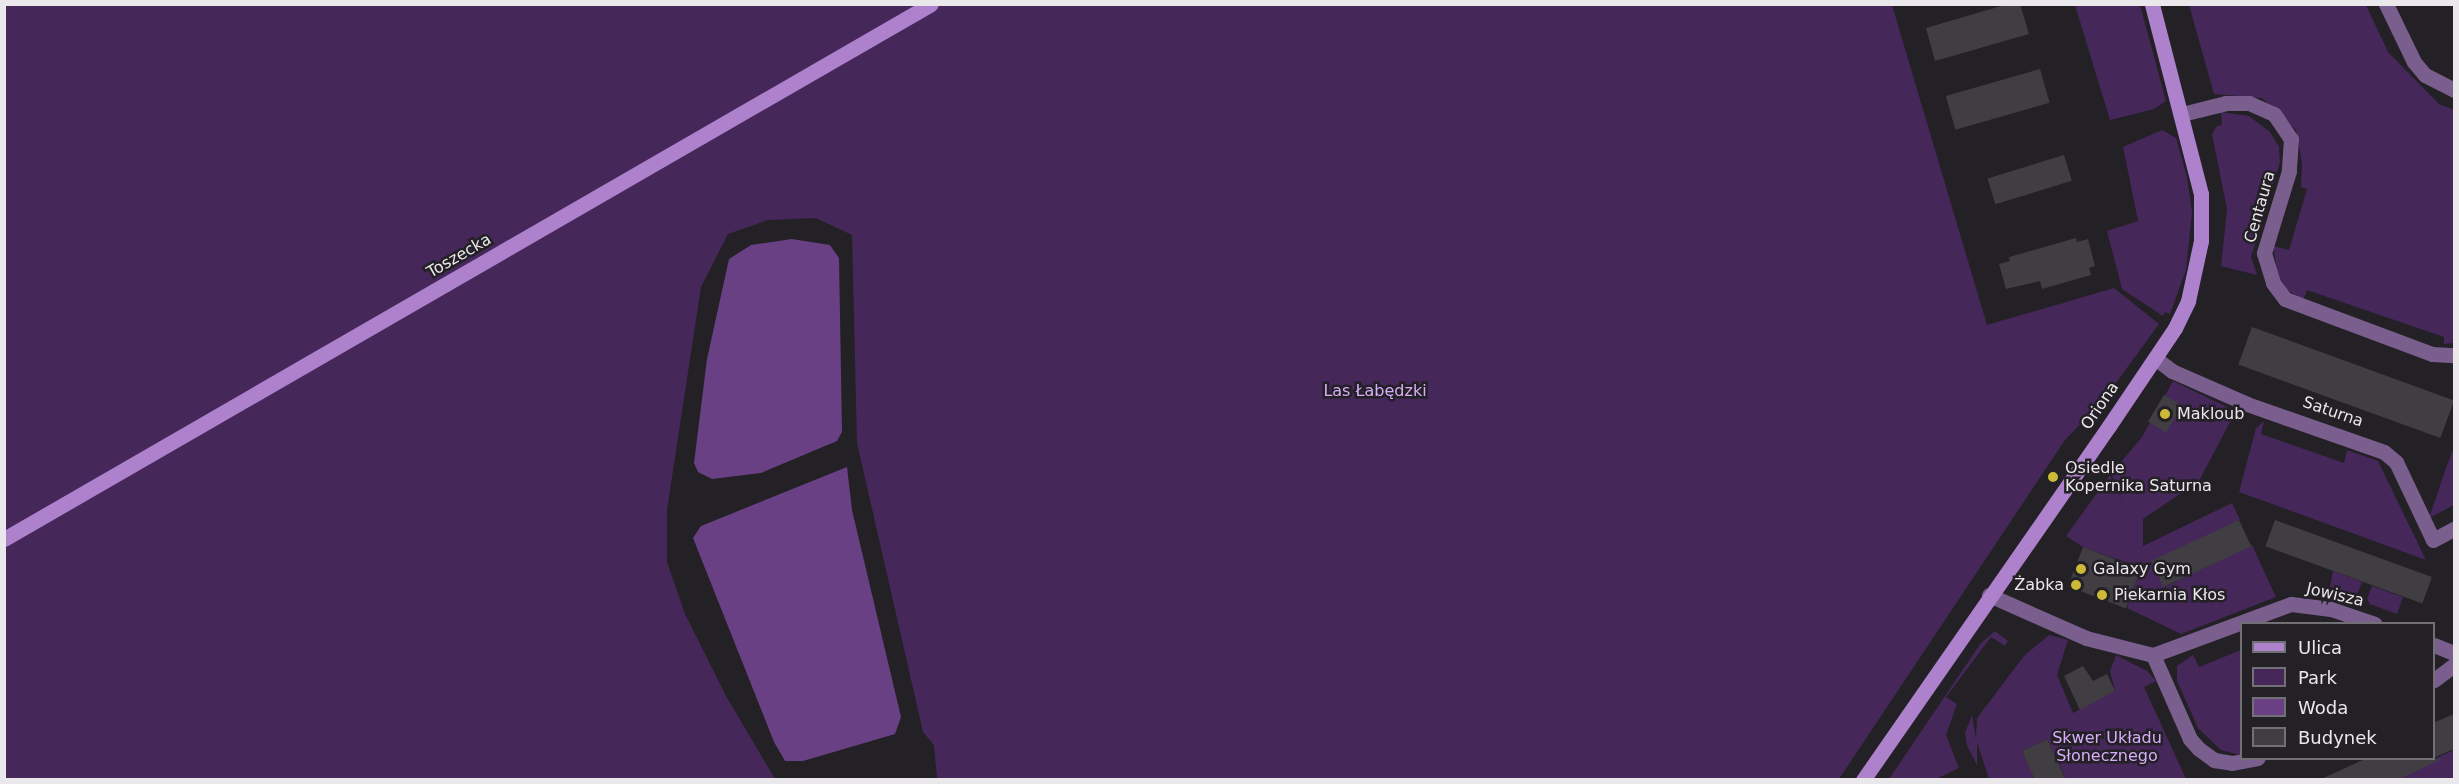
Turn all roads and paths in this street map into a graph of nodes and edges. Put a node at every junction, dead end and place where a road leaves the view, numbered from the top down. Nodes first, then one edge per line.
1 (931, 4) edge
2 (2152, 4) edge
3 (2386, 4) edge
4 (2454, 90) edge
5 (2182, 114) junction
6 (2454, 355) edge
7 (2155, 358) junction
8 (2454, 529) edge
9 (4, 539) edge
10 (1989, 595) junction
11 (2242, 622) edge
12 (2370, 622) edge
13 (2240, 623) edge
14 (2435, 646) edge
15 (2454, 653) edge
16 (2153, 655) junction
17 (2454, 665) edge
18 (2435, 679) edge
19 (2252, 760) edge
20 (1863, 780) edge

1 - 9 main road, Toszecka
2 - 5 main road, Oriona
3 - 4 street
5 - 6 street, Centaura
5 - 7 main road, Oriona
7 - 8 street, Saturna
7 - 10 main road, Oriona
10 - 16 street
10 - 20 main road, Oriona
11 - 12 street, Jowisza
13 - 16 street, Jowisza
14 - 15 street
16 - 19 street
17 - 18 street

